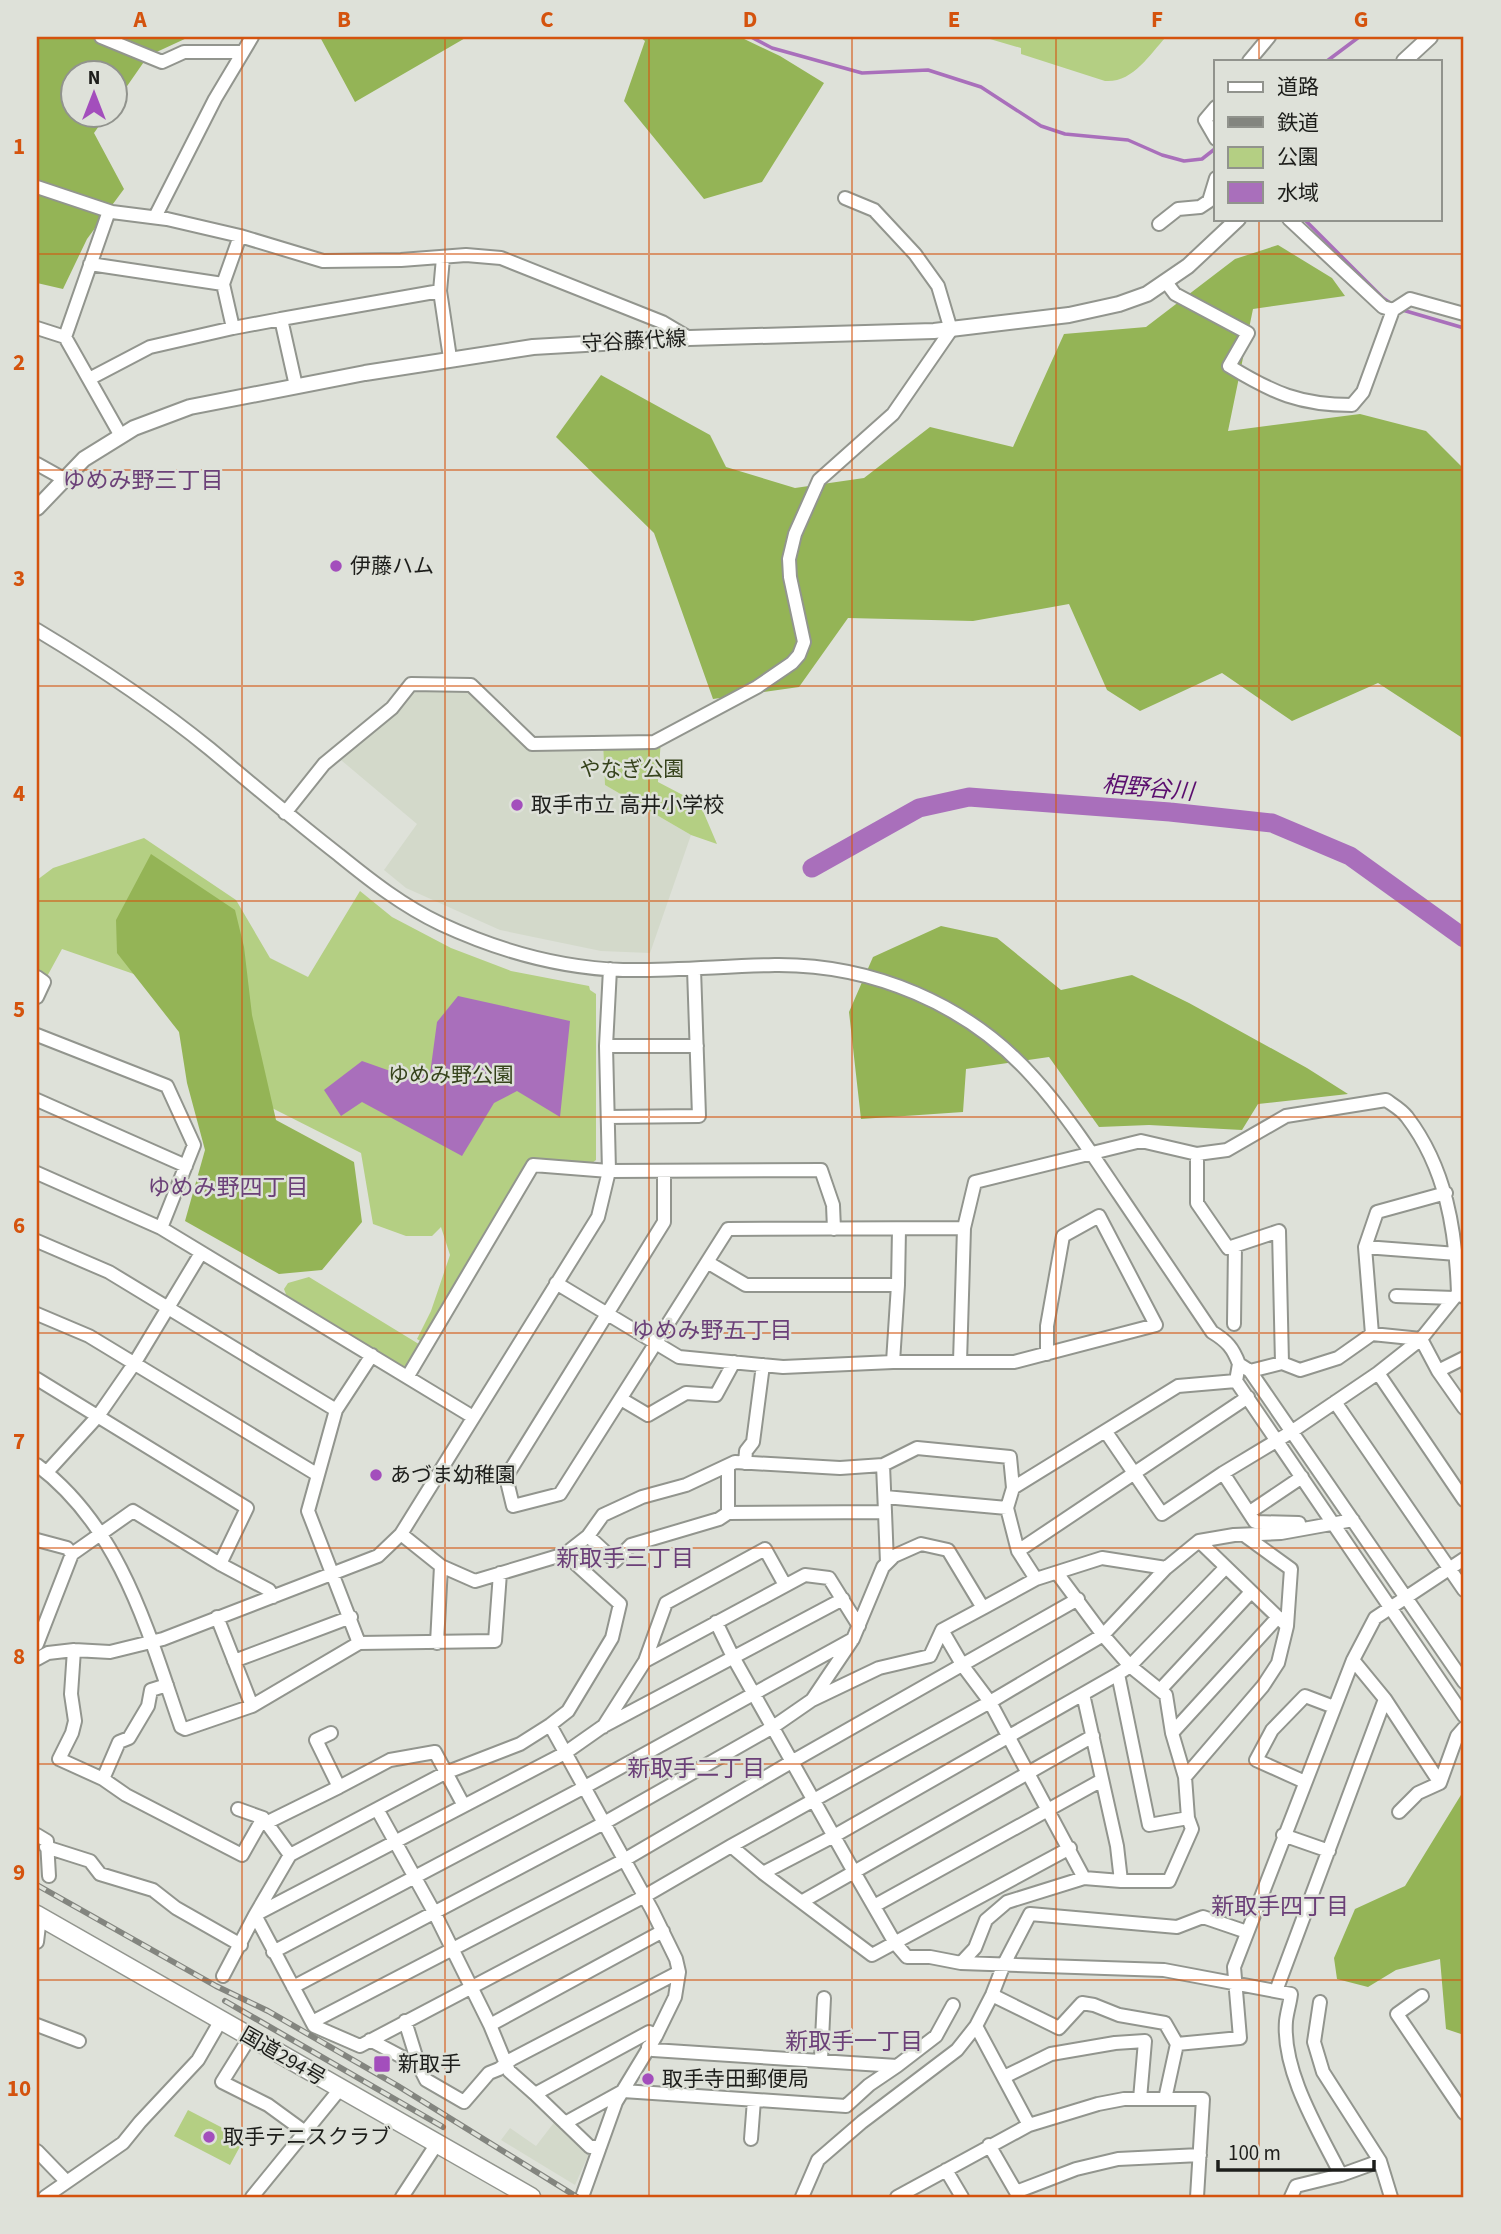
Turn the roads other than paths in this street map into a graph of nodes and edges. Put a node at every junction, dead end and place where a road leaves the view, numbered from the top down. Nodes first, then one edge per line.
1 (101, 37) edge
2 (252, 37) edge
3 (1269, 37) edge
4 (1430, 37) edge
5 (242, 52) junction
6 (1251, 60) edge
7 (1405, 60) edge
8 (1214, 109) edge
9 (1214, 136) edge
10 (1214, 185) edge
11 (37, 187) edge
12 (845, 198) dead end
13 (109, 211) junction
14 (155, 217) junction
15 (1237, 220) edge
16 (1290, 220) edge
17 (1159, 224) dead end
18 (240, 236) junction
19 (443, 258) junction
20 (90, 264) junction
21 (1167, 282) junction
22 (223, 285) junction
23 (440, 291) junction
24 (1396, 308) junction
25 (1464, 314) edge
26 (281, 320) junction
27 (37, 328) edge
28 (233, 328) junction
29 (951, 330) junction
30 (65, 337) junction
31 (689, 338) junction
32 (450, 358) junction
33 (89, 379) junction
34 (296, 386) junction
35 (121, 436) junction
36 (37, 464) edge
37 (64, 479) junction
38 (37, 506) edge
39 (37, 630) edge
40 (285, 813) junction
41 (610, 969) junction
42 (694, 969) junction
43 (37, 977) edge
44 (37, 997) edge
45 (37, 1035) edge
46 (606, 1046) junction
47 (697, 1046) junction
48 (37, 1100) edge
49 (608, 1117) junction
50 (1092, 1153) junction
51 (1197, 1154) junction
52 (186, 1166) junction
53 (609, 1171) junction
54 (664, 1172) junction
55 (37, 1173) edge
56 (1446, 1194) junction
57 (161, 1228) junction
58 (964, 1228) junction
59 (834, 1229) junction
60 (899, 1229) junction
61 (37, 1241) edge
62 (1235, 1245) junction
63 (1365, 1247) junction
64 (201, 1253) junction
65 (1457, 1254) junction
66 (707, 1262) junction
67 (556, 1283) junction
68 (898, 1285) junction
69 (1396, 1296) dead end
70 (1459, 1296) edge
71 (168, 1308) junction
72 (37, 1314) edge
73 (607, 1314) junction
74 (1234, 1324) dead end
75 (1373, 1334) junction
76 (1421, 1339) junction
77 (656, 1343) junction
78 (1047, 1354) junction
79 (372, 1355) junction
80 (1464, 1358) edge
81 (734, 1362) junction
82 (893, 1362) junction
83 (960, 1362) junction
84 (1282, 1363) junction
85 (134, 1364) junction
86 (764, 1365) junction
87 (1245, 1367) junction
88 (1438, 1371) junction
89 (1377, 1373) junction
90 (408, 1376) junction
91 (37, 1379) edge
92 (1236, 1381) junction
93 (1248, 1397) junction
94 (621, 1399) junction
95 (1335, 1402) junction
96 (1464, 1408) edge
97 (336, 1410) junction
98 (98, 1416) junction
99 (473, 1417) junction
100 (1106, 1432) junction
101 (1292, 1432) junction
102 (1276, 1441) junction
103 (745, 1463) junction
104 (883, 1465) junction
105 (728, 1467) junction
106 (42, 1469) edge
107 (1223, 1473) junction
108 (1133, 1474) junction
109 (318, 1475) junction
110 (1302, 1476) junction
111 (1013, 1488) junction
112 (885, 1497) junction
113 (1464, 1500) edge
114 (1007, 1508) junction
115 (885, 1512) junction
116 (1250, 1512) junction
117 (728, 1513) junction
118 (1353, 1520) junction
119 (1298, 1524) dead end
120 (1335, 1524) junction
121 (102, 1532) junction
122 (401, 1534) junction
123 (1244, 1535) junction
124 (588, 1536) junction
125 (37, 1540) edge
126 (1199, 1541) junction
127 (1018, 1551) junction
128 (72, 1554) junction
129 (565, 1554) junction
130 (1464, 1559) edge
131 (887, 1563) junction
132 (220, 1564) junction
133 (441, 1566) junction
134 (1226, 1567) junction
135 (1166, 1568) junction
136 (1448, 1569) junction
137 (500, 1573) junction
138 (1057, 1573) junction
139 (333, 1574) junction
140 (1036, 1578) junction
141 (785, 1585) junction
142 (1464, 1590) edge
143 (1251, 1592) junction
144 (273, 1597) junction
145 (1406, 1598) junction
146 (843, 1599) junction
147 (1078, 1599) junction
148 (983, 1608) junction
149 (1392, 1608) junction
150 (218, 1617) junction
151 (351, 1617) junction
152 (716, 1622) junction
153 (1282, 1622) junction
154 (859, 1626) junction
155 (942, 1630) junction
156 (1103, 1635) junction
157 (853, 1639) junction
158 (152, 1642) junction
159 (359, 1643) junction
160 (436, 1643) junction
161 (37, 1644) edge
162 (74, 1650) junction
163 (37, 1657) edge
164 (733, 1657) junction
165 (1353, 1660) junction
166 (234, 1661) junction
167 (645, 1661) junction
168 (963, 1666) junction
169 (1130, 1666) junction
170 (1118, 1674) junction
171 (1464, 1682) edge
172 (167, 1685) junction
173 (1160, 1690) junction
174 (754, 1693) junction
175 (1083, 1694) junction
176 (1385, 1699) junction
177 (812, 1700) junction
178 (990, 1702) junction
179 (252, 1706) junction
180 (1334, 1707) junction
181 (1464, 1716) edge
182 (550, 1725) junction
183 (602, 1727) junction
184 (773, 1727) junction
185 (1464, 1728) edge
186 (331, 1733) dead end
187 (1172, 1733) junction
188 (1009, 1736) junction
189 (1093, 1736) junction
190 (565, 1753) junction
191 (793, 1761) junction
192 (445, 1773) junction
193 (1029, 1773) junction
194 (1185, 1777) junction
195 (103, 1779) junction
196 (1102, 1780) junction
197 (1305, 1782) junction
198 (1440, 1783) junction
199 (339, 1787) junction
200 (583, 1788) junction
201 (814, 1800) junction
202 (463, 1804) junction
203 (237, 1809) dead end
204 (377, 1809) junction
205 (1050, 1809) junction
206 (1399, 1812) dead end
207 (1188, 1818) junction
208 (265, 1820) junction
209 (604, 1824) junction
210 (37, 1835) edge
211 (1283, 1835) junction
212 (834, 1836) junction
213 (395, 1841) junction
214 (731, 1846) junction
215 (46, 1847) junction
216 (1070, 1848) junction
217 (1329, 1851) junction
218 (290, 1855) junction
219 (624, 1860) junction
220 (854, 1872) junction
221 (763, 1873) junction
222 (49, 1876) dead end
223 (414, 1877) junction
224 (1084, 1878) junction
225 (1121, 1881) junction
226 (645, 1896) junction
227 (803, 1901) junction
228 (874, 1906) junction
229 (434, 1912) junction
230 (255, 1914) junction
231 (39, 1916) edge
232 (663, 1931) junction
233 (1247, 1932) junction
234 (37, 1942) edge
235 (895, 1942) junction
236 (241, 1945) junction
237 (452, 1950) junction
238 (273, 1952) junction
239 (961, 1963) junction
240 (1004, 1964) junction
241 (679, 1972) junction
242 (223, 1976) dead end
243 (1235, 1983) junction
244 (471, 1986) junction
245 (293, 1987) junction
246 (1276, 1991) junction
247 (992, 1995) junction
248 (1422, 1996) dead end
249 (824, 1998) dead end
250 (1320, 2002) dead end
251 (953, 2005) dead end
252 (221, 2020) junction
253 (405, 2021) junction
254 (312, 2022) junction
255 (37, 2025) edge
256 (490, 2025) junction
257 (976, 2026) junction
258 (656, 2036) junction
259 (936, 2036) junction
260 (250, 2037) junction
261 (370, 2040) junction
262 (79, 2041) dead end
263 (1177, 2045) junction
264 (648, 2047) junction
265 (953, 2053) junction
266 (821, 2060) junction
267 (506, 2063) junction
268 (419, 2066) junction
269 (897, 2066) junction
270 (1004, 2077) junction
271 (340, 2089) junction
272 (623, 2091) junction
273 (535, 2094) junction
274 (754, 2099) junction
275 (1140, 2099) junction
276 (1166, 2099) junction
277 (846, 2106) junction
278 (1464, 2113) edge
279 (565, 2123) junction
280 (860, 2124) junction
281 (1029, 2125) junction
282 (305, 2132) junction
283 (751, 2139) dead end
284 (436, 2144) junction
285 (989, 2145) junction
286 (600, 2147) junction
287 (37, 2151) edge
288 (1200, 2155) junction
289 (1380, 2161) junction
290 (946, 2170) junction
291 (1341, 2175) junction
292 (66, 2181) junction
293 (1017, 2195) edge
294 (44, 2197) edge
295 (252, 2197) edge
296 (402, 2197) edge
297 (530, 2197) edge
298 (582, 2197) edge
299 (802, 2197) edge
300 (897, 2197) edge
301 (962, 2197) edge
302 (1197, 2197) edge
303 (1291, 2197) edge
304 (1391, 2197) edge

1 - 5 street
2 - 5 street
3 - 6 street
4 - 7 main road
5 - 14 street
8 - 9 street
10 - 17 street
11 - 13 street
12 - 29 street
13 - 14 street
13 - 20 street
14 - 18 street
15 - 21 main road, 守谷藤代線
16 - 24 street
18 - 19 street
18 - 22 street
19 - 23 street
19 - 31 street
20 - 22 street
20 - 30 street
21 - 24 street
21 - 29 main road, 守谷藤代線
22 - 28 street
23 - 26 street
23 - 32 street
24 - 25 street
26 - 28 street
26 - 34 street
27 - 30 street
28 - 33 street
29 - 31 main road, 守谷藤代線
29 - 40 street
30 - 33 street
31 - 32 main road, 守谷藤代線
32 - 34 main road, 守谷藤代線
33 - 35 street
34 - 35 main road, 守谷藤代線
35 - 37 main road, 守谷藤代線
36 - 37 street
37 - 38 main road, 守谷藤代線
39 - 40 street
40 - 41 street
41 - 42 street
41 - 46 street
42 - 47 street
42 - 50 street
43 - 44 street
45 - 52 street
46 - 47 street
46 - 49 street
47 - 49 street
48 - 52 street
49 - 53 street
50 - 51 street
50 - 58 street
50 - 87 street
51 - 56 street
51 - 62 street
52 - 57 street
53 - 54 street
53 - 67 street
53 - 90 street
54 - 59 street
54 - 73 street
55 - 57 street
56 - 63 street
56 - 65 street
57 - 64 street
58 - 60 street
58 - 83 street
59 - 60 street
59 - 66 street
60 - 68 street
61 - 71 street
62 - 74 street
62 - 84 street
63 - 65 street
63 - 75 street
64 - 71 street
64 - 79 street
65 - 70 street
66 - 68 street
66 - 77 street
67 - 73 street
67 - 99 street
68 - 82 street
69 - 70 street
70 - 76 street
71 - 85 street
71 - 97 street
72 - 85 street
73 - 77 street
73 - 94 street
75 - 76 street
75 - 84 street
76 - 88 street
76 - 89 street
77 - 81 street
77 - 94 street
78 - 78 street
78 - 83 street
79 - 90 street
79 - 97 street
80 - 88 street
81 - 86 street
81 - 94 street
82 - 83 street
82 - 86 street
84 - 87 street
85 - 98 street
85 - 109 street
86 - 103 street
87 - 92 street
87 - 101 street
88 - 96 street
89 - 95 street
89 - 113 street
90 - 99 street
91 - 98 street
92 - 93 street
92 - 100 street
93 - 102 street
93 - 108 street
95 - 101 street
95 - 136 street
97 - 109 street
98 - 106 street
98 - 132 street
99 - 122 street
100 - 108 street
100 - 111 street
101 - 102 street
101 - 118 street
102 - 107 street
102 - 110 street
103 - 104 street
103 - 105 street
104 - 111 street
104 - 112 street
105 - 117 street
105 - 124 street
106 - 121 street
107 - 108 street
107 - 116 street
108 - 127 street
109 - 139 street
110 - 116 street
110 - 120 street
111 - 114 street
112 - 114 street
112 - 115 street
114 - 127 street
115 - 117 street
115 - 131 street
116 - 119 street
117 - 124 street
118 - 120 street
118 - 145 street
120 - 123 street
120 - 149 street
121 - 128 street
121 - 132 street
121 - 158 street
122 - 133 street
122 - 139 street
123 - 126 street
123 - 153 street
124 - 129 street
125 - 128 street
126 - 134 street
126 - 135 street
127 - 140 street
128 - 161 street
129 - 137 street
129 - 182 street
130 - 136 street
131 - 148 street
131 - 154 street
132 - 144 street
133 - 137 street
133 - 160 street
134 - 143 street
134 - 169 street
135 - 138 street
135 - 156 street
136 - 142 street
136 - 145 street
137 - 160 street
138 - 140 street
138 - 147 street
139 - 144 street
139 - 151 street
140 - 148 street
141 - 146 street
141 - 152 street
141 - 167 street
143 - 153 street
143 - 173 street
144 - 150 street
145 - 149 street
145 - 171 street
146 - 154 street
146 - 164 street
147 - 156 street
147 - 168 street
148 - 155 street
149 - 165 street
149 - 181 street
150 - 158 street
150 - 166 street
151 - 159 street
151 - 166 street
152 - 164 street
152 - 167 street
153 - 187 street
153 - 194 street
154 - 157 street
155 - 168 street
155 - 177 street
156 - 169 street
156 - 178 street
157 - 174 street
157 - 177 street
158 - 162 street
158 - 172 street
159 - 160 street
159 - 179 street
162 - 163 street
162 - 195 street
164 - 174 street
164 - 183 street
165 - 176 street
165 - 180 street
166 - 179 street
167 - 183 street
168 - 178 street
168 - 191 street
169 - 170 street
169 - 173 street
170 - 175 street
170 - 207 street
172 - 179 street
172 - 195 street
173 - 187 street
174 - 184 street
174 - 200 street
175 - 188 street
175 - 189 street
176 - 198 street
176 - 217 street
177 - 184 street
178 - 188 street
178 - 201 street
180 - 197 street
180 - 197 street
182 - 190 street
182 - 192 street
183 - 190 street
184 - 191 street
184 - 209 street
185 - 198 street
186 - 199 street
187 - 194 street
188 - 193 street
188 - 212 street
189 - 193 street
189 - 196 street
190 - 200 street
190 - 202 street
191 - 201 street
191 - 219 street
192 - 199 street
192 - 202 street
192 - 204 street
193 - 205 street
193 - 220 street
194 - 207 street
195 - 208 street
196 - 205 street
196 - 225 street
197 - 211 street
198 - 206 street
199 - 208 street
200 - 209 street
200 - 223 street
201 - 212 street
201 - 214 street
202 - 213 street
203 - 208 street
204 - 213 street
204 - 218 street
205 - 216 street
205 - 228 street
207 - 225 street
208 - 218 street
209 - 219 street
209 - 229 street
210 - 215 street
211 - 217 street
211 - 233 street
212 - 220 street
212 - 221 street
213 - 223 street
213 - 230 street
214 - 221 street
214 - 226 street
215 - 222 street
215 - 236 street
216 - 224 street
216 - 235 street
217 - 246 street
218 - 230 street
219 - 226 street
219 - 237 street
220 - 227 street
220 - 228 street
221 - 227 street
223 - 229 street
223 - 238 street
224 - 225 street
224 - 239 street
226 - 232 street
226 - 244 street
227 - 235 street
228 - 235 street
229 - 237 street
229 - 245 street
230 - 236 street
230 - 238 street
231 - 234 street
231 - 252 highway, 国道294号
232 - 241 street
232 - 256 street
233 - 240 street
233 - 243 street
235 - 239 street
236 - 242 street
237 - 244 street
237 - 254 street
238 - 245 street
239 - 240 street
240 - 243 street
240 - 247 street
241 - 258 street
241 - 267 street
243 - 246 street
243 - 263 street
244 - 253 street
244 - 256 street
245 - 254 street
246 - 291 street
247 - 257 street
247 - 263 street
248 - 278 street
249 - 266 street
250 - 289 street
251 - 259 street
252 - 260 highway, 国道294号
252 - 292 street
253 - 261 street
253 - 268 street
254 - 261 street
255 - 262 street
256 - 267 street
257 - 265 street
257 - 270 street
258 - 264 street
258 - 273 street
259 - 265 street
259 - 269 street
260 - 271 highway, 国道294号
260 - 282 street
261 - 268 street
263 - 276 street
264 - 266 street
264 - 272 street
265 - 280 street
266 - 269 street
267 - 268 street
267 - 273 street
269 - 277 street
270 - 275 street
270 - 281 street
271 - 282 street
271 - 284 highway, 国道294号
272 - 274 street
272 - 279 street
272 - 286 street
273 - 279 street
274 - 277 street
274 - 283 street
275 - 276 street
275 - 281 street
276 - 288 street
277 - 280 street
279 - 286 street
280 - 299 street
281 - 285 street
282 - 295 street
284 - 296 street
284 - 297 highway, 国道294号
285 - 290 street
285 - 293 street
286 - 298 street
287 - 292 street
288 - 293 street
288 - 302 street
289 - 291 street
289 - 304 street
290 - 300 street
290 - 301 street
291 - 303 street
292 - 294 street

